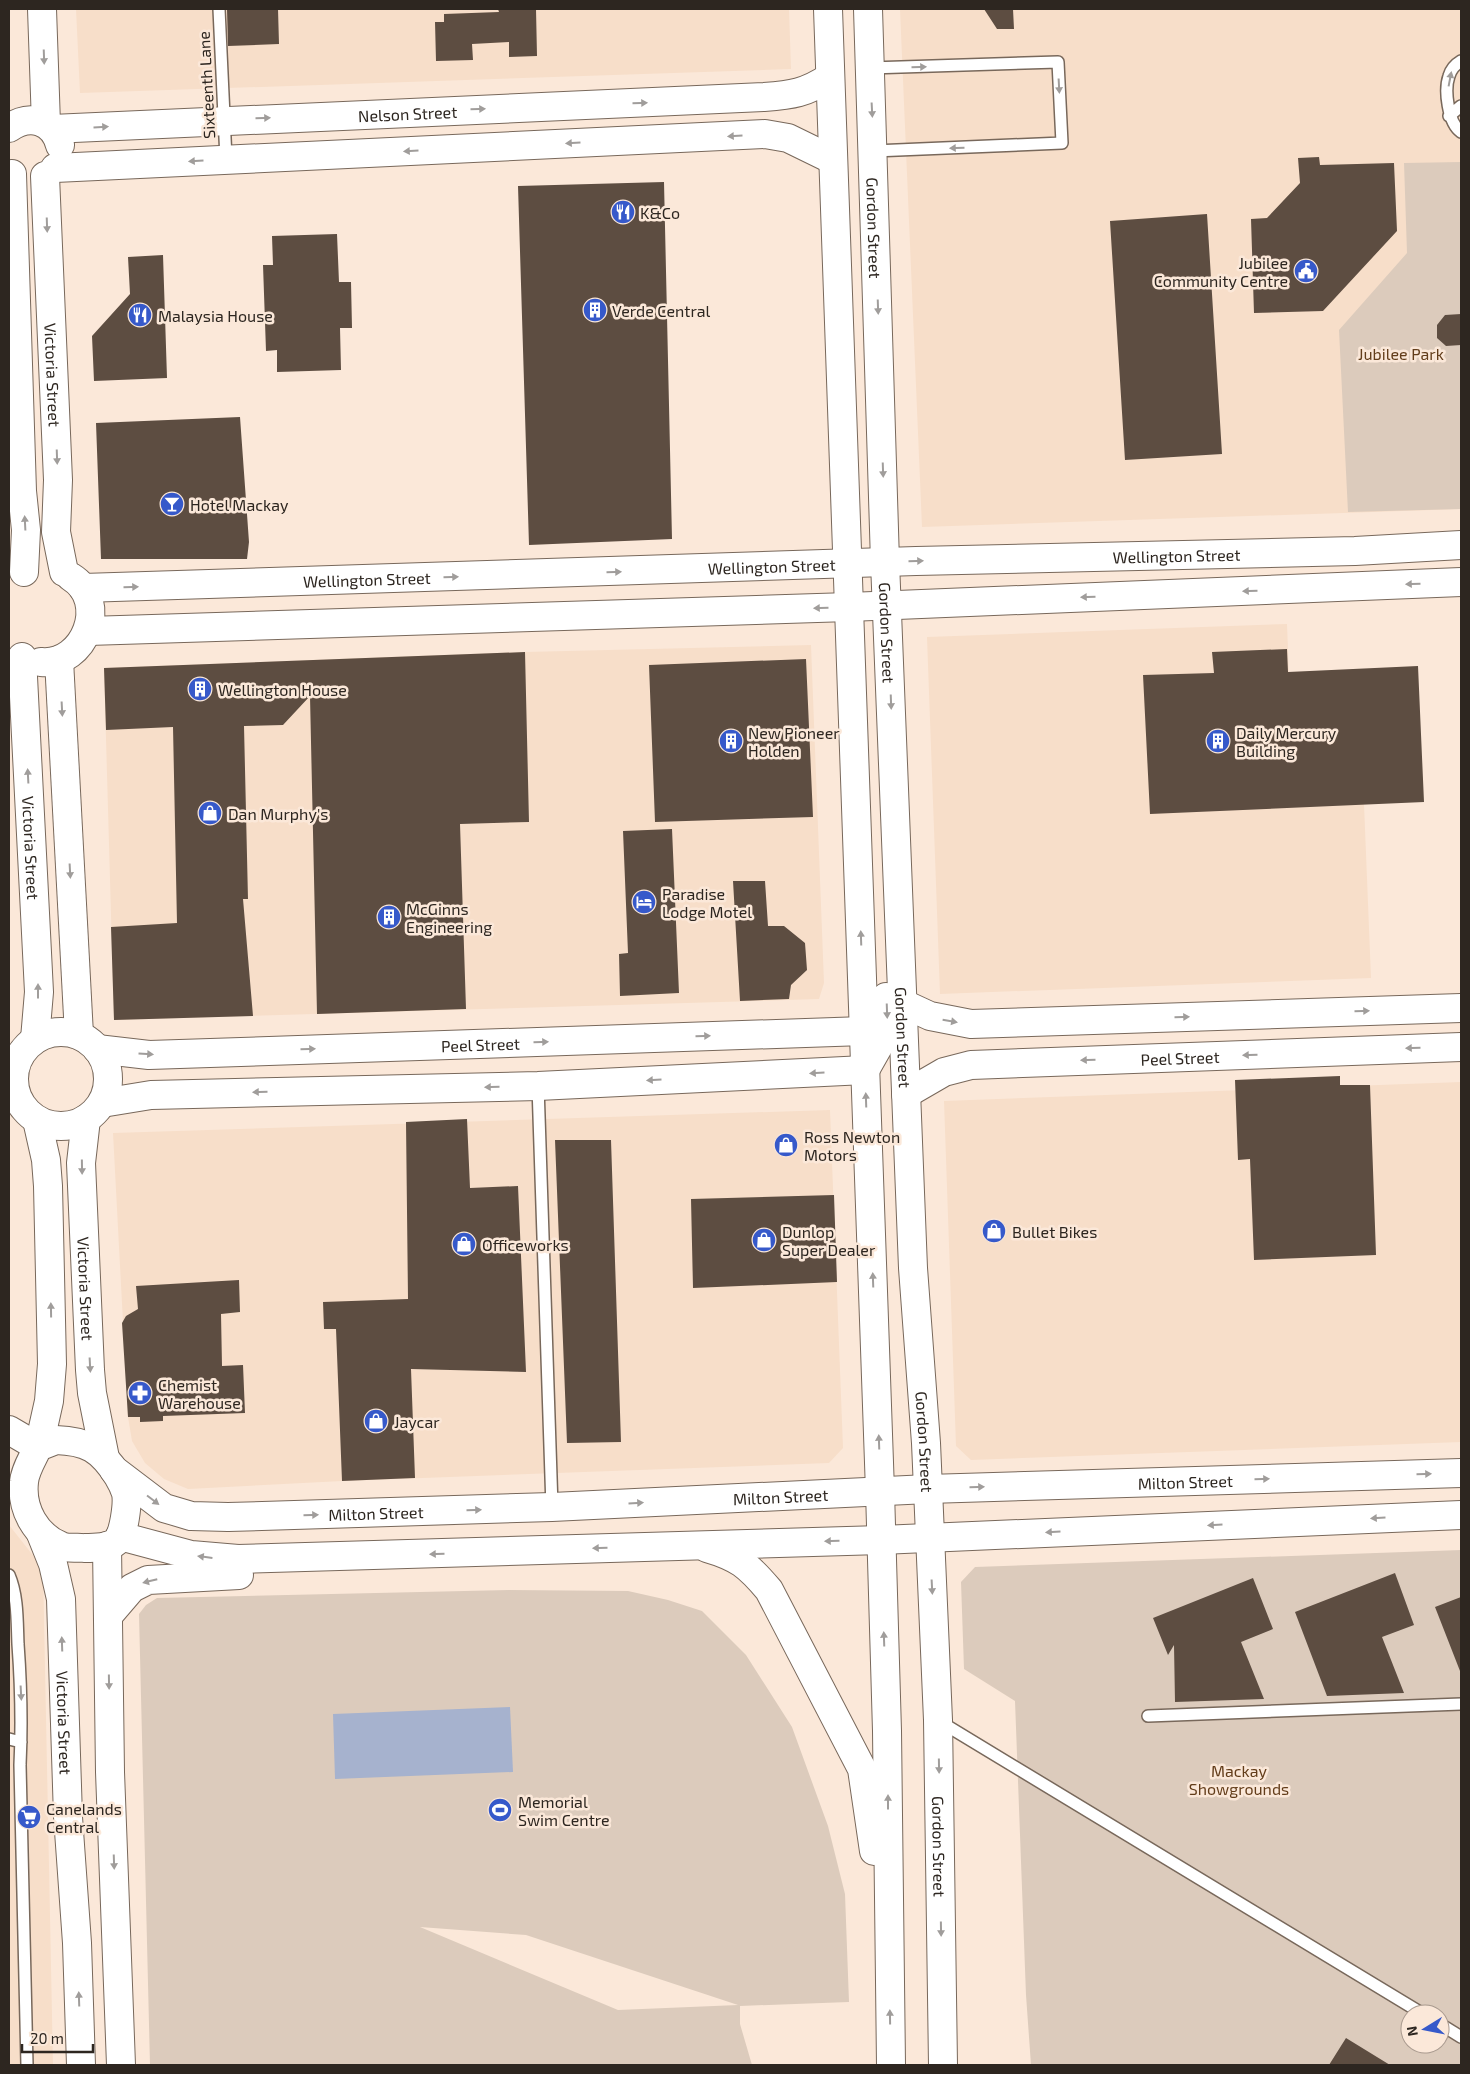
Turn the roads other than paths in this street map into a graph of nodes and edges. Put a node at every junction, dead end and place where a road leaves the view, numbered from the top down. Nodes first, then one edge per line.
1 (42, 9) edge
2 (219, 9) edge
3 (828, 9) edge
4 (868, 9) edge
5 (1461, 60) edge
6 (870, 68) junction
7 (830, 77) junction
8 (764, 97) junction
9 (1461, 106) edge
10 (1449, 116) junction
11 (224, 120) junction
12 (9, 123) edge
13 (49, 127) junction
14 (9, 128) edge
15 (1461, 132) edge
16 (765, 134) junction
17 (874, 151) junction
18 (226, 159) junction
19 (831, 159) junction
20 (50, 172) junction
21 (10, 173) edge
22 (1461, 545) edge
23 (885, 562) junction
24 (847, 564) junction
25 (16, 577) edge
26 (73, 580) junction
27 (1461, 582) edge
28 (887, 605) junction
29 (849, 607) junction
30 (88, 631) junction
31 (15, 652) edge
32 (59, 660) junction
33 (902, 950) junction
34 (904, 1004) junction
35 (1461, 1008) edge
36 (1321, 1012) junction
37 (1142, 1018) junction
38 (864, 1031) junction
39 (88, 1042) junction
40 (22, 1047) edge
41 (1461, 1047) edge
42 (1322, 1052) junction
43 (1144, 1058) junction
44 (865, 1070) junction
45 (538, 1086) junction
46 (906, 1094) junction
47 (22, 1108) edge
48 (94, 1111) junction
49 (9, 1430) edge
50 (38, 1446) junction
51 (109, 1464) junction
52 (1461, 1473) edge
53 (9, 1486) edge
54 (928, 1489) junction
55 (880, 1491) junction
56 (552, 1508) junction
57 (1461, 1514) edge
58 (35, 1525) junction
59 (930, 1538) junction
60 (881, 1540) junction
61 (114, 1541) junction
62 (693, 1544) junction
63 (336, 1557) junction
64 (9, 1575) edge
65 (108, 1616) junction
66 (1461, 1704) edge
67 (1148, 1716) dead end
68 (938, 1720) junction
69 (9, 1739) edge
70 (21, 1742) junction
71 (888, 1969) junction
72 (1407, 2004) edge
73 (1450, 2030) edge
74 (1461, 2037) edge
75 (27, 2065) edge
76 (81, 2065) edge
77 (121, 2065) edge
78 (891, 2065) edge
79 (943, 2065) edge

1 -> 13 street
2 - 11 lane, Sixteenth Lane
3 - 7 street
4 - 6 street, Gordon Street
10 -> 5 lane
6 -> 17 street, Gordon Street
6 -> 17 lane
7 - 8 street, Nelson Street
7 - 19 street
11 -> 8 street, Nelson Street
8 - 16 street
9 - 10 lane
10 - 15 lane
13 -> 11 street, Nelson Street
11 - 18 lane, Sixteenth Lane
12 - 14 street
13 - 14 street, Nelson Street
13 - 20 street, Victoria Street
16 -> 18 street
16 - 19 street
17 -> 23 street, Gordon Street
18 -> 20 street
19 - 24 street
20 - 21 street
20 -> 26 street, Victoria Street
25 -> 21 street
23 -> 22 street, Wellington Street
23 - 24 street, Wellington Street
23 - 28 street, Gordon Street
26 -> 24 street, Wellington Street
24 - 29 street
25 - 26 street, Wellington Street
26 - 30 street, Victoria Street
27 -> 28 street
28 - 29 street
28 -> 33 street, Gordon Street
29 -> 30 street
38 -> 29 street
30 - 32 street
31 - 32 street
40 -> 31 street, Victoria Street
32 -> 39 street
33 - 34 street, Gordon Street
33 -> 44 street
34 -> 37 street
34 - 46 street, Gordon Street
36 -> 35 street
37 -> 36 street
36 - 42 street
37 - 43 street
39 -> 38 street, Peel Street
38 - 44 street
39 - 40 street
39 - 48 street
40 - 47 street
41 -> 42 street, Peel Street
42 -> 43 street, Peel Street
43 -> 46 street, Peel Street
44 -> 45 street
55 -> 44 street
45 -> 48 street
45 - 56 lane
46 - 54 street, Gordon Street
47 - 48 street
50 -> 47 street
48 -> 51 street, Victoria Street
49 - 50 street
50 - 51 street
50 - 58 street
51 -> 56 street, Milton Street
51 - 61 street
54 -> 52 street, Milton Street
53 - 58 street
54 - 55 street, Milton Street
54 - 59 street, Gordon Street
56 -> 55 street, Milton Street
55 - 60 street
57 -> 59 street
58 - 61 street
76 -> 58 street, Victoria Street
59 - 60 street
59 -> 68 street, Gordon Street
60 -> 62 street
71 -> 60 street
63 -> 61 street
61 - 65 street
62 -> 63 street
62 - 71 street
63 -> 65 street
64 -> 70 lane
65 -> 77 street
66 - 67 lane
68 - 72 lane
68 -> 79 street, Gordon Street
69 - 70 lane
70 - 75 lane
78 -> 71 street
73 - 74 lane

